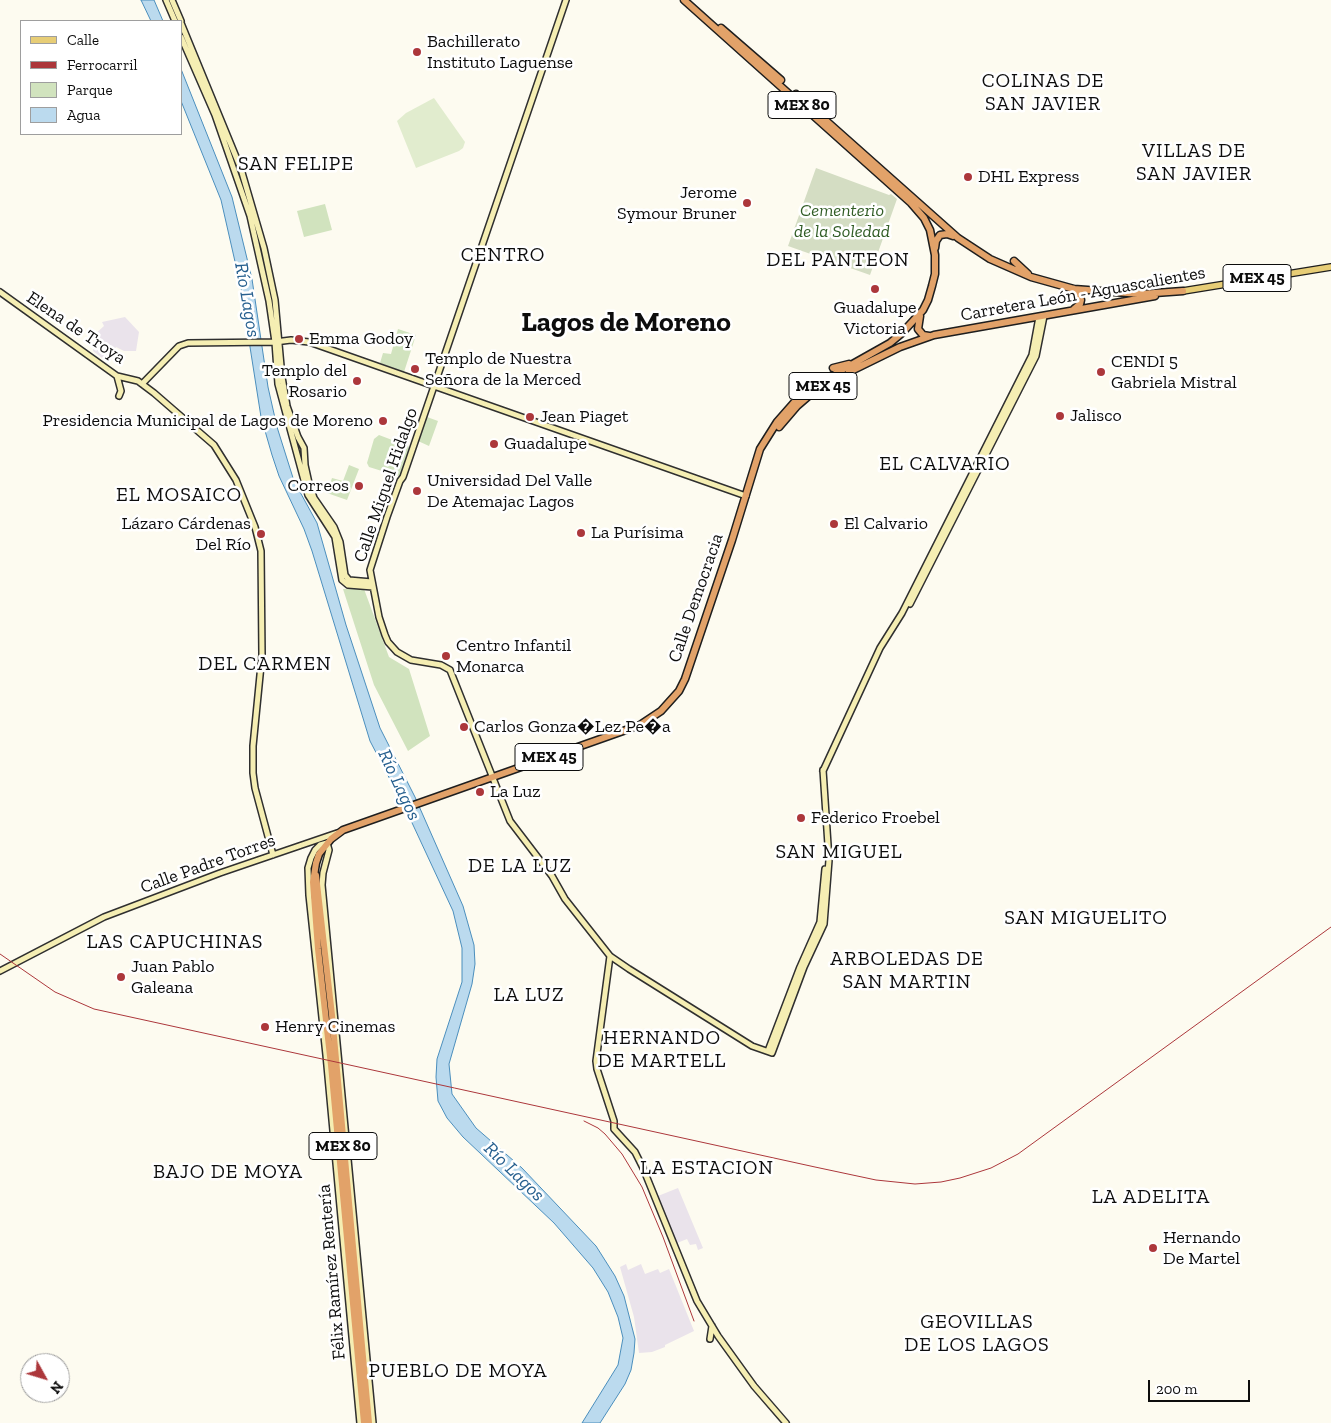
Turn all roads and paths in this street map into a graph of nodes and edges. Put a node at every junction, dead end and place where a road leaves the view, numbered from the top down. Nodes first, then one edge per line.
1 (166, 0) edge
2 (172, 0) edge
3 (566, 0) edge
4 (684, 0) edge
5 (690, 0) edge
6 (175, 20) edge
7 (180, 20) edge
8 (182, 24) edge
9 (182, 38) edge
10 (920, 209) junction
11 (958, 238) junction
12 (934, 255) junction
13 (1014, 261) dead end
14 (1331, 266) edge
15 (1031, 277) junction
16 (1074, 289) junction
17 (1183, 291) junction
18 (0, 292) edge
19 (922, 310) junction
20 (1068, 312) junction
21 (1042, 316) junction
22 (274, 334) junction
23 (930, 336) junction
24 (268, 342) junction
25 (277, 342) junction
26 (276, 352) junction
27 (867, 357) junction
28 (834, 371) junction
29 (851, 371) junction
30 (117, 376) junction
31 (140, 383) junction
32 (434, 386) junction
33 (119, 396) dead end
34 (304, 448) junction
35 (296, 450) junction
36 (752, 477) junction
37 (746, 496) junction
38 (373, 584) junction
39 (902, 614) junction
40 (492, 777) junction
41 (322, 844) junction
42 (273, 855) junction
43 (315, 869) junction
44 (573, 898) dead end
45 (568, 902) junction
46 (322, 907) junction
47 (610, 956) junction
48 (0, 970) edge
49 (332, 1015) junction
50 (336, 1022) junction
51 (341, 1094) junction
52 (712, 1325) junction
53 (710, 1339) dead end
54 (360, 1423) edge
55 (364, 1423) edge
56 (369, 1423) edge
57 (373, 1423) edge
58 (786, 1423) edge

1 - 6 street
2 - 7 street
3 - 32 street, Calle Miguel Hidalgo
4 - 10 highway, MEX 80
5 - 10 highway, MEX 80
8 - 25 street
9 - 22 street
10 - 11 highway, MEX 80
10 - 12 highway, MEX 80
11 - 12 highway, MEX 45
11 - 15 highway
12 - 19 highway, MEX 45
13 - 15 highway
14 - 17 main road, Carretera León - Aguascalientes / MEX 45
15 - 16 highway
16 - 17 highway
16 - 20 highway
17 - 20 highway, Carretera León - Aguascalientes / MEX 45
18 - 30 street, Elena de Troya
19 - 23 highway
19 - 27 highway, MEX 45
20 - 21 highway, Carretera León - Aguascalientes / MEX 45
21 - 23 highway, Carretera León - Aguascalientes / MEX 45
21 - 39 street
21 - 39 street
22 - 24 street
22 - 25 street
23 - 29 highway, Calle Democracia / MEX 45
24 - 25 street
24 - 26 street
24 - 31 street
25 - 26 street
25 - 32 street
25 - 34 street
26 - 35 street
27 - 28 highway, Calle Democracia / MEX 45
27 - 29 highway
28 - 29 highway
28 - 36 highway, Calle Democracia / MEX 45
29 - 36 highway, Calle Democracia / MEX 45
30 - 31 street, Elena de Troya
30 - 33 street
31 - 42 street
32 - 37 street
32 - 38 street, Calle Miguel Hidalgo
34 - 35 street
34 - 38 street
35 - 38 street
36 - 37 highway, Calle Democracia / MEX 45
37 - 40 highway, Calle Democracia / MEX 45
38 - 40 street, Calle Miguel Hidalgo
39 - 47 street
40 - 41 highway, MEX 45
40 - 45 street
41 - 42 street, Calle Padre Torres
41 - 43 highway, MEX 80
41 - 46 street, Félix Ramírez Rentería
41 - 54 street, Félix Ramírez Rentería / MEX 45
42 - 48 street, Calle Padre Torres
43 - 46 highway, MEX 80
43 - 55 highway, MEX 80
44 - 45 street
45 - 47 street
46 - 49 highway, MEX 80
46 - 50 street, Félix Ramírez Rentería
47 - 52 street
49 - 50 highway
49 - 51 highway, MEX 80
50 - 51 street, Félix Ramírez Rentería
51 - 56 highway, MEX 80
51 - 57 street, Félix Ramírez Rentería
52 - 53 street
52 - 58 street

